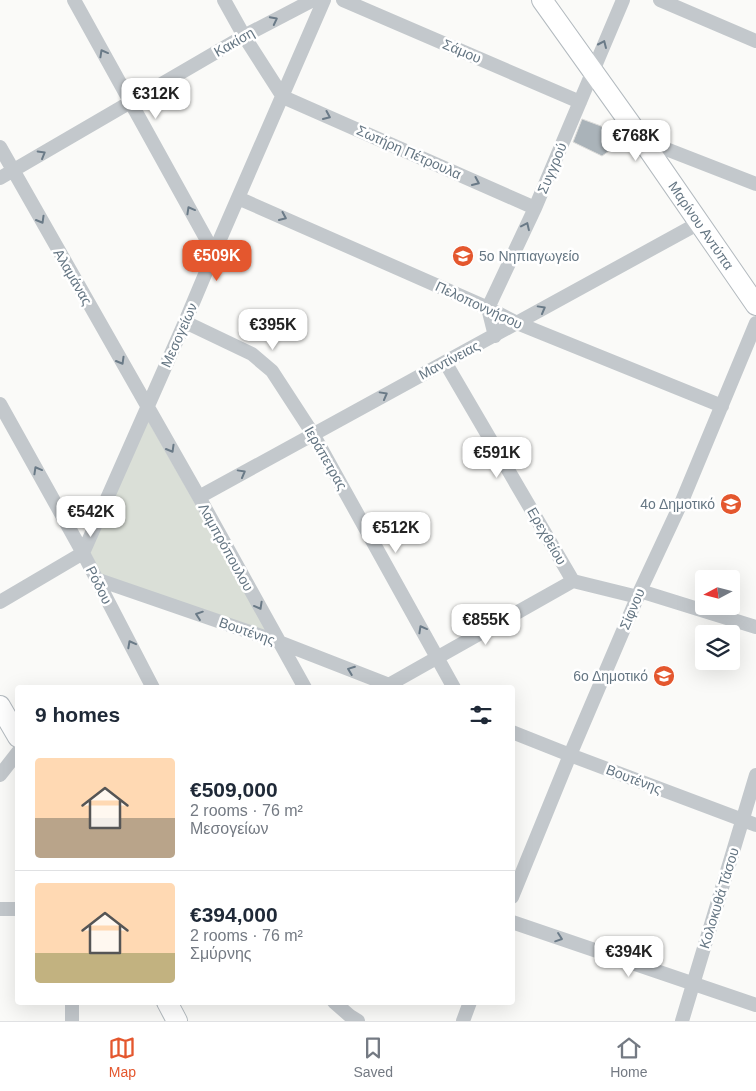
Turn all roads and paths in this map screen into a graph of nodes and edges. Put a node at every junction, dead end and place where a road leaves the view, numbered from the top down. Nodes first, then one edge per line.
1 (74, 0) edge
2 (224, 0) edge
3 (313, 0) edge
4 (324, 0) edge
5 (344, 0) edge
6 (542, 0) edge
7 (623, 0) edge
8 (660, 0) edge
9 (244, 36) junction
10 (756, 42) edge
11 (592, 70) junction
12 (282, 97) junction
13 (580, 102) junction
14 (130, 103) junction
15 (642, 140) junction
16 (0, 147) edge
17 (13, 171) junction
18 (0, 178) edge
19 (756, 184) edge
20 (238, 198) junction
21 (535, 208) junction
22 (699, 223) junction
23 (214, 253) junction
24 (756, 305) edge
25 (488, 308) junction
26 (186, 322) junction
27 (517, 323) junction
28 (756, 323) edge
29 (495, 336) junction
30 (445, 362) junction
31 (0, 404) edge
32 (722, 406) junction
33 (147, 407) junction
34 (313, 434) junction
35 (199, 497) junction
36 (83, 553) junction
37 (96, 579) junction
38 (573, 581) junction
39 (639, 594) junction
40 (0, 602) edge
41 (756, 627) edge
42 (279, 642) junction
43 (437, 656) junction
44 (151, 685) edge
45 (303, 685) edge
46 (385, 685) edge
47 (393, 685) edge
48 (452, 685) edge
49 (0, 706) edge
50 (15, 732) edge
51 (515, 733) edge
52 (570, 755) junction
53 (15, 756) edge
54 (0, 775) edge
55 (756, 775) edge
56 (749, 823) edge
57 (515, 890) edge
58 (0, 909) edge
59 (15, 909) edge
60 (515, 923) edge
61 (693, 985) junction
62 (72, 1005) edge
63 (169, 1005) edge
64 (337, 1005) edge
65 (469, 1005) edge
66 (756, 1005) edge
67 (72, 1021) edge
68 (177, 1021) edge
69 (358, 1021) edge
70 (463, 1021) edge
71 (682, 1021) edge

14 -> 1 street
2 - 9 street
9 -> 3 street, Κακίση
4 - 12 street, Μεσογείων
5 - 13 street, Σάμου
6 - 11 street, Μαρίνου Αντύπα
11 -> 7 street, Συγγρού
8 - 10 street
9 - 12 street
9 - 14 street, Κακίση
11 - 13 street, Συγγρού
11 - 15 street, Μαρίνου Αντύπα
12 - 20 street, Μεσογείων
12 -> 21 street, Σωτήρη Πέτρουλα
13 - 21 street, Συγγρού
17 -> 14 street, Κακίση
23 -> 14 street
15 - 19 street
15 - 22 street, Μαρίνου Αντύπα
16 - 17 street, Αλαμάνας
17 - 18 street, Κακίση
17 -> 33 street, Αλαμάνας
20 - 23 street, Μεσογείων
20 -> 25 street, Πελοποννήσου
25 -> 21 street, Συγγρού
22 - 24 street, Μαρίνου Αντύπα
27 -> 22 street, Μαντίνειας
23 - 26 street, Μεσογείων
25 - 27 street, Πελοποννήσου
25 - 29 street
26 - 33 street, Μεσογείων
26 - 34 street, Ιεράπετρας
27 - 29 street, Μαντίνειας
27 - 32 street, Πελοποννήσου
28 - 32 street, Σίφνου
29 - 30 street, Μαντίνειας
34 -> 30 street, Μαντίνειας
30 - 38 street, Ερεχθείου
36 -> 31 street, Ρόδου
32 - 39 street, Σίφνου
33 -> 35 street, Λαμπρόπουλου
33 - 36 street, Μεσογείων
35 -> 34 street, Μαντίνειας
43 -> 34 street, Ιεράπετρας
35 -> 42 street, Λαμπρόπουλου
36 - 37 street, Ρόδου
36 - 40 street
42 -> 37 street, Βουτένης
44 -> 37 street, Ρόδου
38 - 39 street
38 - 43 street
39 - 41 street
39 - 52 street, Σίφνου
42 - 45 street, Λαμπρόπουλου
46 -> 42 street, Βουτένης
43 - 47 street
43 - 48 street, Ιεράπετρας
49 - 50 street
51 - 52 street, Βουτένης
52 - 56 street, Βουτένης
52 - 57 street, Σίφνου
53 - 54 street
55 - 56 street, Κολοκυθά Τάσου
56 - 61 street, Κολοκυθά Τάσου
58 - 59 street
60 -> 61 street
61 - 66 street
61 - 71 street, Κολοκυθά Τάσου
62 - 67 street
63 - 68 street
64 - 69 street
65 - 70 street

